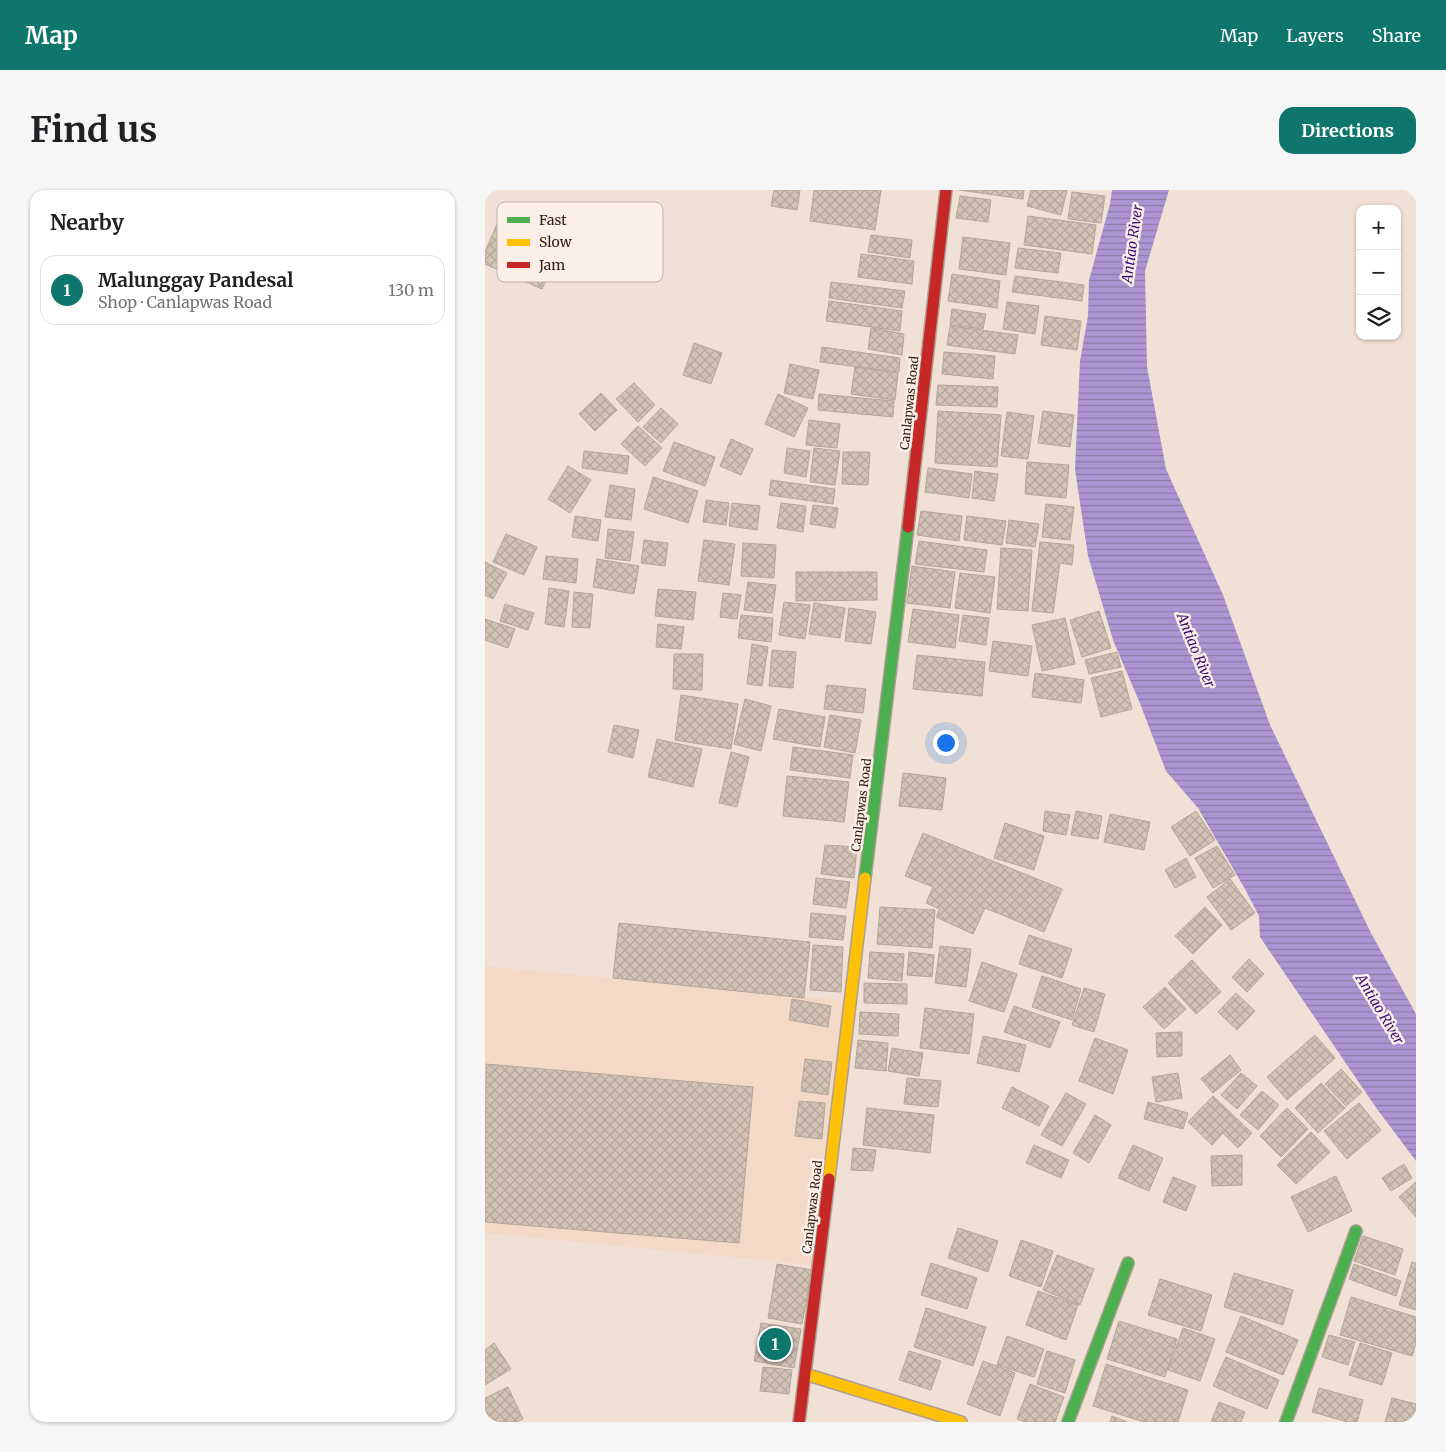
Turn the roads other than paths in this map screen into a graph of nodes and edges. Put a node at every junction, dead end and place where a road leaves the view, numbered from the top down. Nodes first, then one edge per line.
1 (946, 190) edge
2 (1356, 1231) dead end
3 (1128, 1263) dead end
4 (805, 1374) junction
5 (799, 1422) edge
6 (961, 1422) edge
7 (1069, 1422) edge
8 (1286, 1422) edge

1 - 4 street, Canlapwas Road
2 - 8 street
3 - 7 street
4 - 5 street, Canlapwas Road
4 - 6 street

